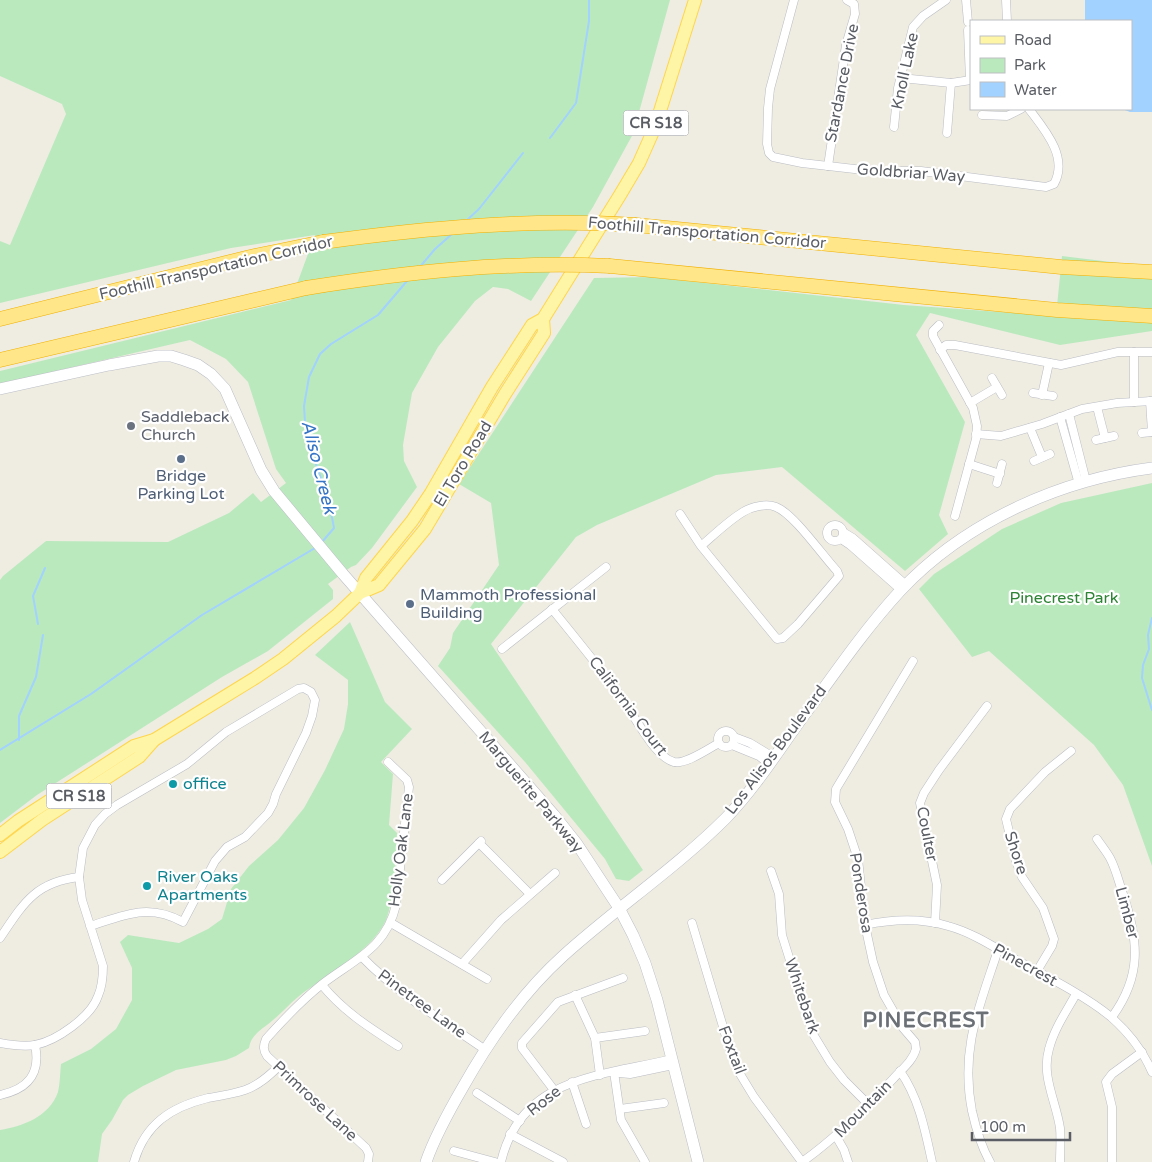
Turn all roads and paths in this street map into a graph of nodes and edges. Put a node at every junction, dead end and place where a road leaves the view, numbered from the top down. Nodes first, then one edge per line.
1 (695, 0) edge
2 (794, 0) edge
3 (946, 0) edge
4 (966, 0) edge
5 (1006, 0) edge
6 (849, 1) edge
7 (1007, 20) edge
8 (901, 78) junction
9 (970, 80) edge
10 (951, 83) junction
11 (1019, 110) edge
12 (1030, 110) edge
13 (982, 115) dead end
14 (894, 127) dead end
15 (947, 132) dead end
16 (828, 166) junction
17 (1152, 272) edge
18 (1152, 316) edge
19 (0, 319) edge
20 (939, 325) dead end
21 (940, 350) junction
22 (1134, 352) junction
23 (1152, 352) edge
24 (0, 360) edge
25 (1049, 363) junction
26 (992, 378) dead end
27 (997, 387) junction
28 (0, 389) edge
29 (1033, 393) dead end
30 (1002, 395) dead end
31 (1042, 395) junction
32 (1053, 396) dead end
33 (1151, 401) edge
34 (1134, 402) junction
35 (970, 403) junction
36 (1097, 407) junction
37 (1069, 414) junction
38 (1060, 417) junction
39 (1030, 428) junction
40 (1152, 432) edge
41 (1142, 433) dead end
42 (976, 434) junction
43 (1114, 436) dead end
44 (1105, 438) junction
45 (1096, 440) dead end
46 (1050, 454) dead end
47 (969, 464) junction
48 (1002, 464) dead end
49 (1152, 468) edge
50 (1000, 474) junction
51 (1083, 482) junction
52 (997, 483) dead end
53 (680, 514) dead end
54 (955, 516) dead end
55 (827, 534) junction
56 (839, 537) junction
57 (814, 544) junction
58 (701, 546) junction
59 (822, 552) junction
60 (606, 567) dead end
61 (904, 587) junction
62 (360, 593) junction
63 (552, 609) junction
64 (502, 649) dead end
65 (913, 661) dead end
66 (987, 706) dead end
67 (154, 740) junction
68 (733, 741) junction
69 (719, 743) junction
70 (1072, 750) dead end
71 (771, 761) junction
72 (388, 762) dead end
73 (0, 835) edge
74 (1097, 839) dead end
75 (0, 852) edge
76 (770, 871) dead end
77 (555, 873) dead end
78 (78, 877) junction
79 (442, 880) dead end
80 (530, 894) junction
81 (619, 908) junction
82 (391, 922) junction
83 (692, 923) dead end
84 (936, 923) junction
85 (865, 925) junction
86 (90, 926) junction
87 (0, 938) edge
88 (998, 950) junction
89 (362, 957) junction
90 (462, 964) junction
91 (1037, 971) junction
92 (623, 978) dead end
93 (487, 979) dead end
94 (322, 985) junction
95 (575, 994) junction
96 (1076, 994) junction
97 (1112, 1018) junction
98 (646, 1031) dead end
99 (595, 1038) junction
100 (266, 1039) joint
101 (0, 1043) edge
102 (35, 1045) junction
103 (398, 1046) dead end
104 (484, 1049) junction
105 (916, 1049) joint
106 (1142, 1052) junction
107 (673, 1062) junction
108 (280, 1066) junction
109 (900, 1071) junction
110 (614, 1072) junction
111 (1152, 1072) edge
112 (600, 1075) junction
113 (572, 1082) junction
114 (554, 1090) junction
115 (477, 1093) dead end
116 (0, 1095) edge
117 (664, 1103) dead end
118 (868, 1105) junction
119 (620, 1108) junction
120 (520, 1121) junction
121 (586, 1124) dead end
122 (510, 1134) junction
123 (836, 1136) junction
124 (454, 1151) dead end
125 (134, 1162) edge
126 (368, 1162) edge
127 (426, 1162) edge
128 (495, 1162) edge
129 (501, 1162) edge
130 (563, 1162) edge
131 (645, 1162) edge
132 (698, 1162) edge
133 (802, 1162) edge
134 (848, 1162) edge
135 (932, 1162) edge
136 (990, 1162) edge
137 (1060, 1162) edge
138 (1112, 1162) edge

1 - 62 main road, El Toro Road / CR S18
2 - 16 street, Goldbriar Way
3 - 8 street, Knoll Lake
4 - 9 street
5 - 7 street
6 - 16 street, Stardance Drive
8 - 10 street
8 - 14 street, Knoll Lake
9 - 10 street
10 - 15 street
11 - 13 street
12 - 16 street, Goldbriar Way
17 - 19 highway, Foothill Transportation Corridor, bridge
18 - 24 highway, bridge
20 - 21 street
21 - 25 street
21 - 35 street
22 - 23 street
22 - 25 street
22 - 34 street
25 - 31 street
26 - 27 street
27 - 30 street
27 - 35 street
28 - 62 main road, Marguerite Parkway
29 - 31 street
31 - 32 street
33 - 34 street
33 - 40 street
34 - 36 street
35 - 42 street
36 - 37 street
36 - 44 street
37 - 38 street
37 - 51 street
38 - 39 street
38 - 51 street
39 - 42 street
39 - 46 street
40 - 41 street
42 - 47 street
43 - 44 street
44 - 45 street
47 - 50 street
47 - 54 street
48 - 50 street
49 - 51 main road, Los Alisos Boulevard
50 - 52 street
51 - 61 main road, Los Alisos Boulevard
53 - 58 street
55 - 56 street
55 - 56 street
55 - 57 street
56 - 59 street
56 - 61 street
57 - 58 street
57 - 59 street
58 - 59 street
60 - 63 street
61 - 71 main road, Los Alisos Boulevard
62 - 67 main road, El Toro Road / CR S18
62 - 81 main road, Marguerite Parkway
63 - 64 street
63 - 69 street, California Court
65 - 85 street, Ponderosa
66 - 84 street, Coulter
67 - 73 main road, El Toro Road / CR S18
67 - 75 main road, El Toro Road / CR S18
68 - 69 street
68 - 69 street, California Court
68 - 71 street
70 - 91 street, Shore
71 - 81 main road, Los Alisos Boulevard
72 - 82 street, Holly Oak Lane
74 - 97 street, Limber
76 - 118 street, Whitebark
77 - 80 street
78 - 86 street
78 - 86 street
78 - 87 street
79 - 80 street
80 - 90 street
81 - 104 main road, Los Alisos Boulevard
81 - 107 main road, Marguerite Parkway
82 - 89 street, Holly Oak Lane
82 - 90 street
83 - 133 street, Foxtail
84 - 85 street, Pinecrest
84 - 88 street, Pinecrest
85 - 105 street, Ponderosa
86 - 102 street
88 - 91 street, Pinecrest
88 - 136 street
89 - 94 street, Holly Oak Lane
89 - 104 street, Pinetree Lane
90 - 93 street
91 - 96 street, Pinecrest
92 - 95 street
94 - 100 street, Holly Oak Lane
94 - 103 street
95 - 99 street
95 - 114 street
96 - 97 street, Pinecrest
96 - 137 street
97 - 106 street, Pinecrest
98 - 99 street
99 - 112 street
100 - 108 street, Primrose Lane
101 - 102 street
102 - 116 street
104 - 127 main road, Los Alisos Boulevard
105 - 109 street, Mountain
106 - 111 street, Pinecrest
106 - 138 street
107 - 110 street, Rose
107 - 132 main road, Marguerite Parkway
108 - 125 street
108 - 126 street, Primrose Lane
109 - 118 street, Mountain
109 - 135 street
110 - 112 street, Rose
110 - 119 street
112 - 113 street, Rose
113 - 114 street, Rose
113 - 121 street
114 - 120 street, Rose
115 - 120 street
117 - 119 street
118 - 123 street, Mountain
119 - 131 street
120 - 122 street, Rose
122 - 129 street, Rose
122 - 130 street
123 - 133 street, Mountain
123 - 134 street
124 - 128 street

